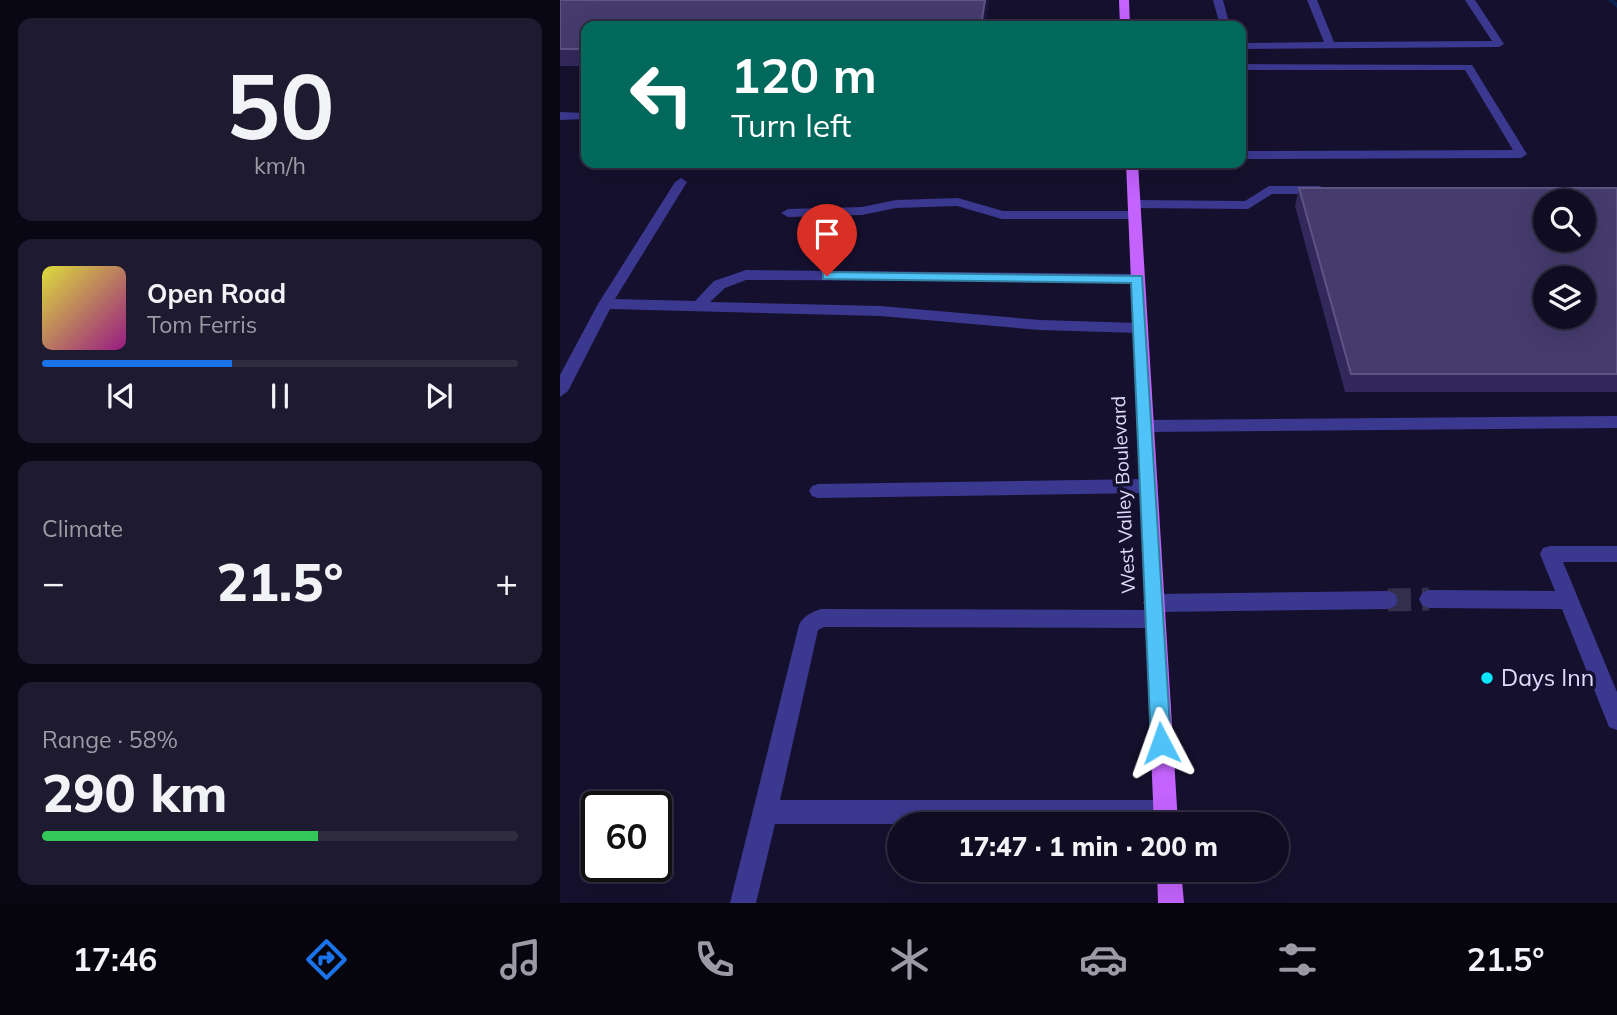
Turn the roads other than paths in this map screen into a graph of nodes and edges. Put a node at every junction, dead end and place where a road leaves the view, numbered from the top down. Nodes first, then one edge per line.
1 (1124, 0) edge
2 (1218, 0) edge
3 (1312, 0) edge
4 (1470, 0) edge
5 (1125, 21) edge
6 (1223, 21) edge
7 (1330, 45) junction
8 (1246, 46) edge
9 (1246, 67) edge
10 (560, 116) edge
11 (581, 116) edge
12 (1246, 155) edge
13 (1132, 168) edge
14 (681, 182) dead end
15 (1337, 190) edge
16 (1134, 210) junction
17 (788, 213) dead end
18 (1137, 279) junction
19 (606, 304) junction
20 (700, 305) junction
21 (1139, 328) junction
22 (560, 391) edge
23 (1617, 422) edge
24 (1144, 426) junction
25 (1147, 486) junction
26 (818, 491) dead end
27 (1617, 554) edge
28 (1429, 599) tunnel mouth
29 (1388, 600) tunnel mouth
30 (1569, 600) junction
31 (1153, 611) junction
32 (1617, 719) edge
33 (766, 812) junction
34 (1165, 812) edge
35 (887, 814) edge
36 (1170, 882) edge
37 (743, 903) edge
38 (1171, 903) edge

1 - 5 main road
2 - 6 lane
3 - 7 lane
4 - 7 lane
7 - 8 lane
9 - 12 lane
10 - 11 lane
13 - 16 main road, West Valley Boulevard
14 - 19 lane
15 - 16 lane
16 - 17 lane
16 - 18 main road, West Valley Boulevard
18 - 20 lane
18 - 21 main road, West Valley Boulevard
19 - 20 lane
19 - 22 lane
20 - 21 lane
21 - 24 main road, West Valley Boulevard
23 - 24 lane
24 - 25 main road, West Valley Boulevard
25 - 26 lane
25 - 31 main road, West Valley Boulevard
27 - 30 lane
28 - 30 lane
29 - 31 lane
30 - 32 lane
31 - 33 lane
31 - 34 main road, West Valley Boulevard
33 - 35 lane
33 - 37 lane
36 - 38 main road

